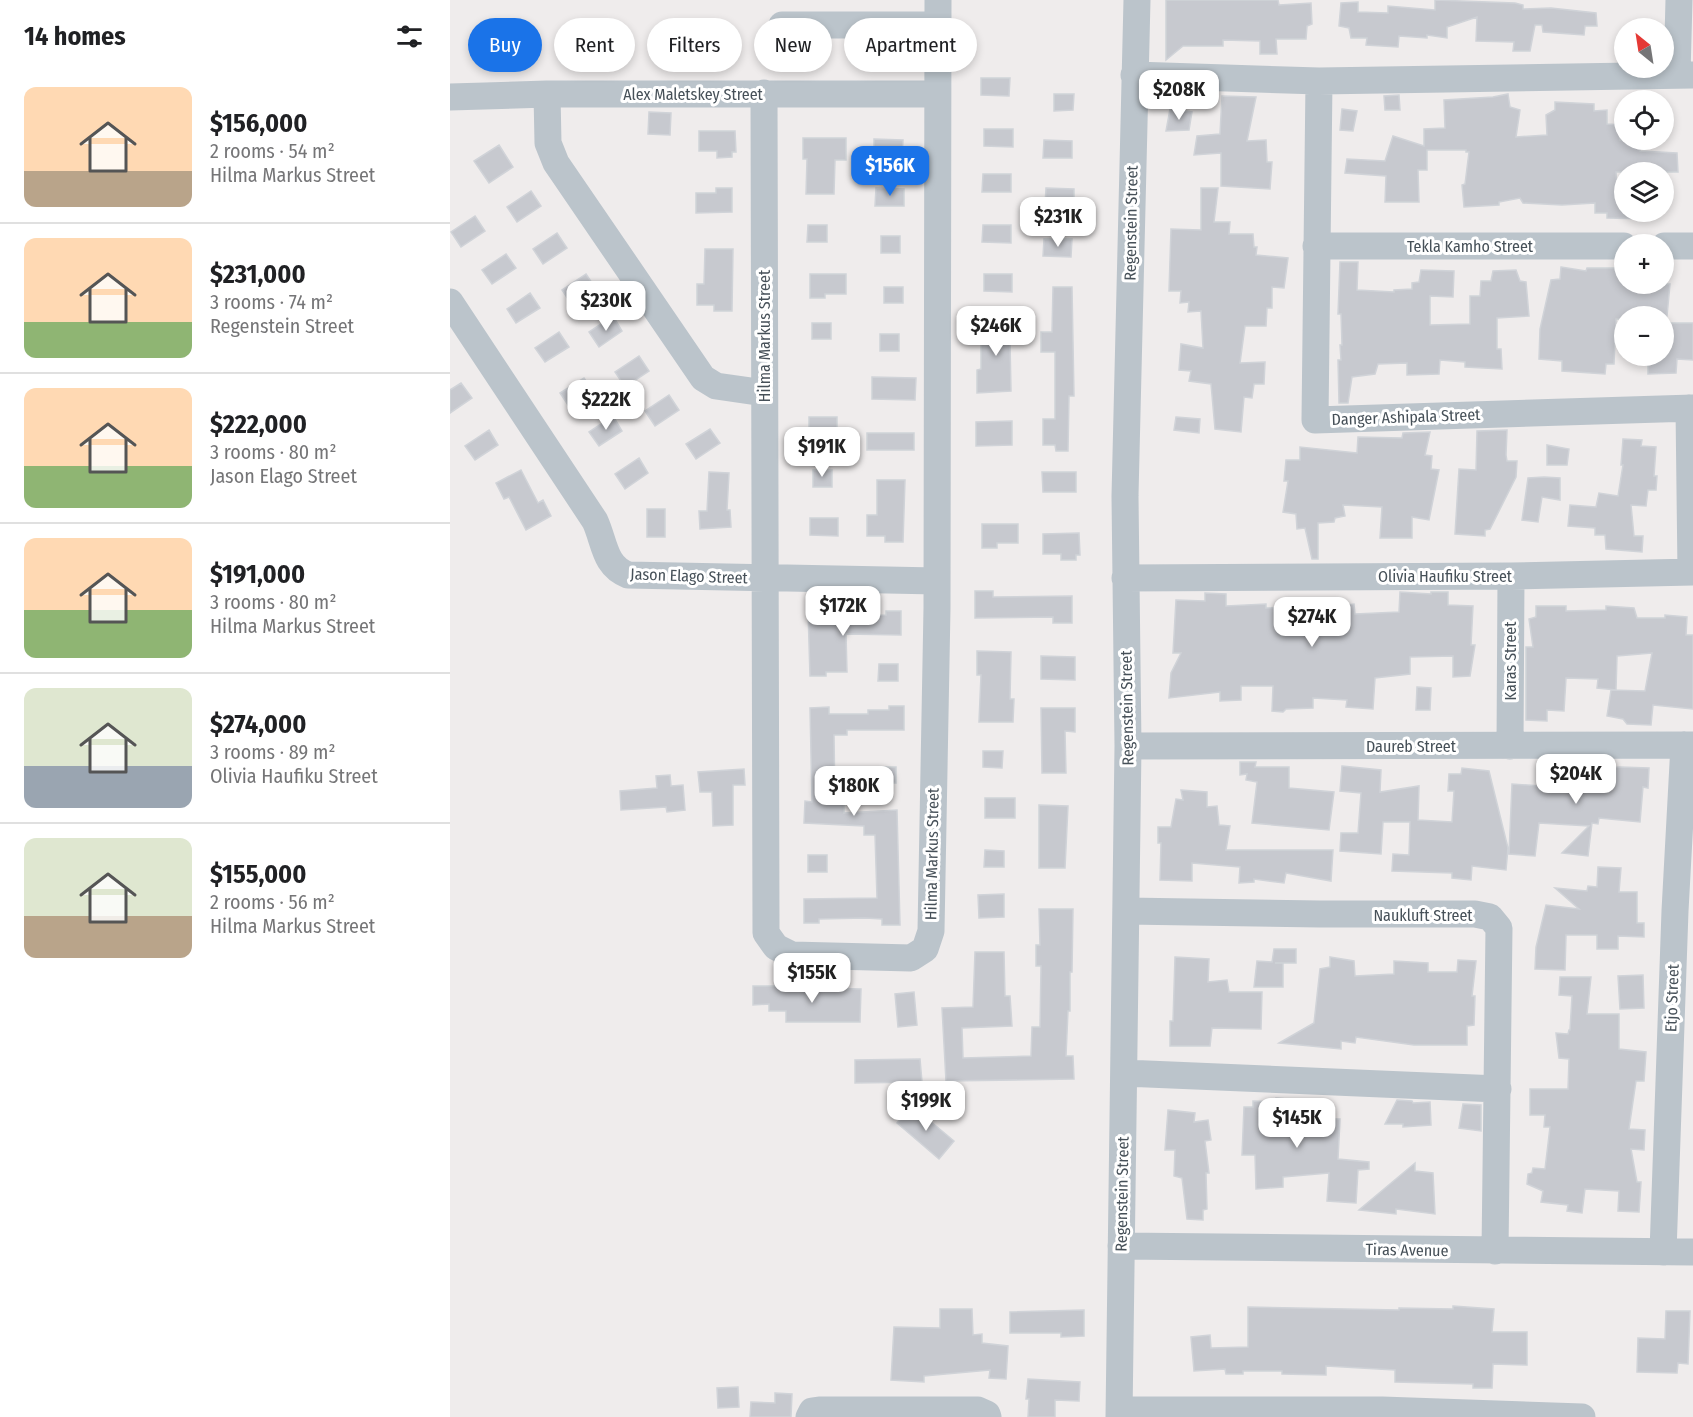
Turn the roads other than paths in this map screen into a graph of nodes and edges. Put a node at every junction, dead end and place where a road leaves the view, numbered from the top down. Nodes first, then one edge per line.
1 (1137, 0) edge
2 (1679, 0) edge
3 (938, 12) edge
4 (832, 21) edge
5 (1134, 75) junction
6 (1685, 75) edge
7 (1319, 81) junction
8 (764, 93) junction
9 (547, 94) junction
10 (937, 94) junction
11 (450, 97) edge
12 (1316, 246) junction
13 (1614, 246) edge
14 (1674, 246) edge
15 (1693, 246) edge
16 (450, 302) edge
17 (764, 393) junction
18 (1691, 408) edge
19 (1692, 572) edge
20 (1511, 576) junction
21 (1125, 578) junction
22 (765, 579) junction
23 (937, 581) junction
24 (1688, 745) edge
25 (1128, 746) junction
26 (1510, 746) junction
27 (1126, 911) junction
28 (1684, 911) edge
29 (1124, 1073) junction
30 (1681, 1080) edge
31 (1498, 1089) junction
32 (1121, 1246) junction
33 (1495, 1251) junction
34 (1663, 1252) junction
35 (1693, 1252) edge
36 (1119, 1413) edge
37 (1382, 1414) edge
38 (809, 1417) edge
39 (988, 1417) edge
40 (1582, 1417) edge

1 - 5 street, Regenstein Street
2 - 6 street
3 - 4 street
3 - 10 street, Hilma Markus Street
5 - 7 street
5 - 21 street, Regenstein Street
6 - 7 street
7 - 12 street, Danger Ashipala Street
8 - 9 street, Alex Maletskey Street
8 - 10 street, Alex Maletskey Street
8 - 17 street, Hilma Markus Street
9 - 11 street, Alex Maletskey Street
9 - 17 street
10 - 23 street, Hilma Markus Street
12 - 13 street, Tekla Kamho Street
12 - 18 street, Danger Ashipala Street
14 - 15 street
16 - 22 street, Jason Elago Street
17 - 22 street, Hilma Markus Street
18 - 19 street
19 - 20 street, Olivia Haufiku Street
20 - 21 street, Olivia Haufiku Street
20 - 26 street, Karas Street
21 - 25 street, Regenstein Street
22 - 23 street, Jason Elago Street
22 - 23 street, Hilma Markus Street
24 - 26 street, Daureb Street
24 - 28 street, Etjo Street
25 - 26 street, Daureb Street
25 - 27 street, Regenstein Street
27 - 29 street, Regenstein Street
27 - 31 street, Naukluft Street
28 - 30 street, Etjo Street
29 - 31 street
29 - 32 street, Regenstein Street
30 - 34 street, Etjo Street
31 - 33 street, Naukluft Street
32 - 33 street, Tiras Avenue
32 - 36 street, Regenstein Street
33 - 34 street, Tiras Avenue
34 - 35 street, Tiras Avenue
36 - 37 street
37 - 40 street
38 - 39 street

